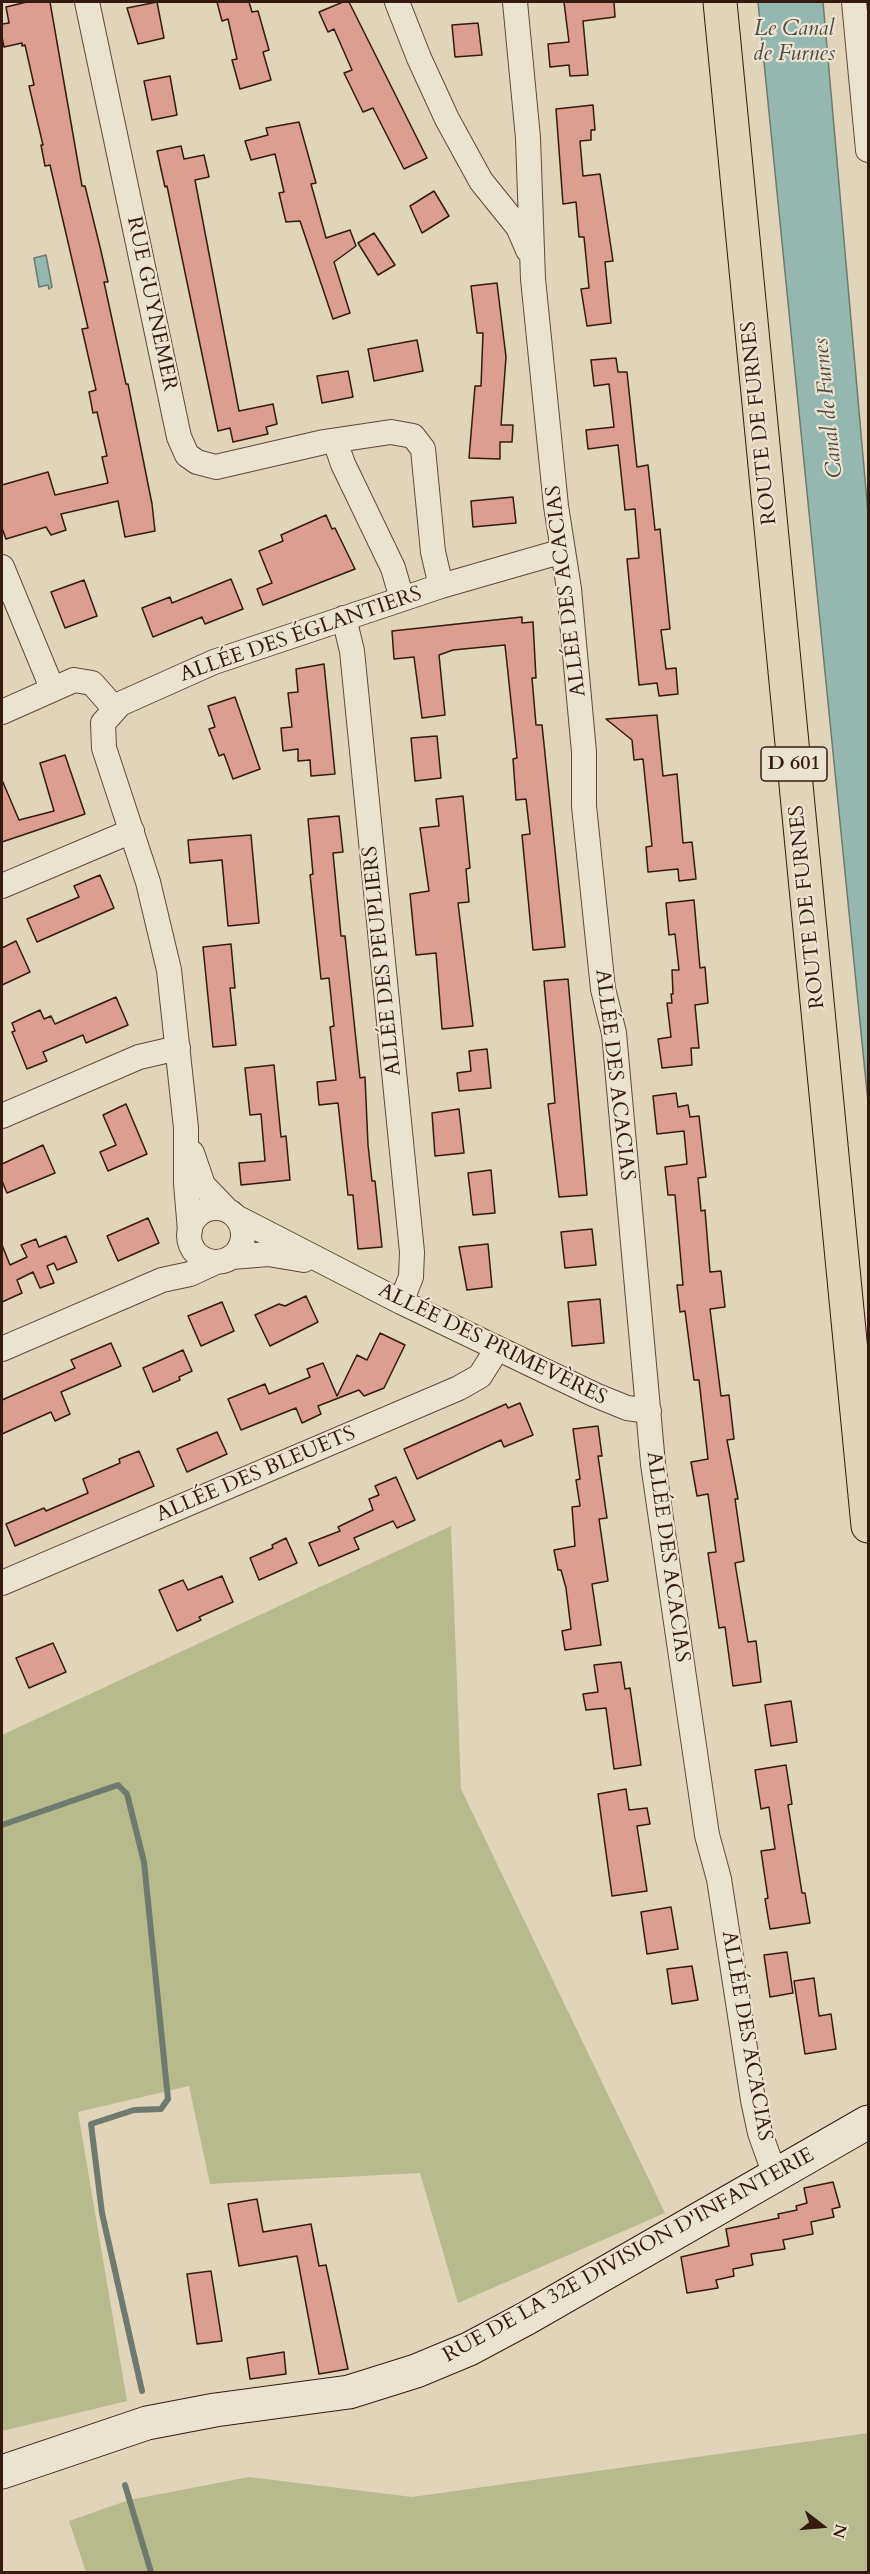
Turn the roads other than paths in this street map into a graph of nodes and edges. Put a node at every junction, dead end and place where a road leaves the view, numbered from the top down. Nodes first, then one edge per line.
1 (87, 2) edge
2 (398, 2) edge
3 (515, 2) edge
4 (720, 2) edge
5 (854, 2) edge
6 (868, 150) edge
7 (529, 187) junction
8 (490, 193) junction
9 (533, 279) junction
10 (335, 441) junction
11 (563, 551) junction
12 (2, 567) edge
13 (441, 586) junction
14 (402, 599) junction
15 (344, 618) junction
16 (52, 688) junction
17 (114, 708) junction
18 (2, 712) edge
19 (132, 831) junction
20 (2, 886) edge
21 (178, 1048) junction
22 (2, 1116) edge
23 (186, 1128) junction
24 (232, 1214) junction
25 (190, 1237) junction
26 (224, 1259) junction
27 (338, 1271) junction
28 (162, 1280) junction
29 (401, 1302) junction
30 (2, 1349) edge
31 (497, 1349) junction
32 (649, 1412) junction
33 (868, 1526) edge
34 (2, 1584) edge
35 (868, 2122) edge
36 (775, 2175) junction
37 (2, 2472) edge

1 - 10 street, RUE GUYNEMER
2 - 8 street
3 - 7 street, ALLÉE DES ACACIAS
4 - 33 main road, ROUTE DE FURNES / D 601
5 - 6 street
7 - 8 street
7 - 9 street, ALLÉE DES ACACIAS
8 - 9 street
9 - 11 street, ALLÉE DES ACACIAS
10 - 13 street
10 - 14 street
11 - 13 street, ALLÉE DES ÉGLANTIERS
11 - 32 street, ALLÉE DES ACACIAS
12 - 16 street
13 - 14 street, ALLÉE DES ÉGLANTIERS
14 - 15 street, ALLÉE DES ÉGLANTIERS
15 - 17 street, ALLÉE DES ÉGLANTIERS
15 - 29 street, ALLÉE DES PEUPLIERS
16 - 17 street
16 - 18 street
17 - 19 street
19 - 20 street
19 - 21 street
21 - 22 street
21 - 23 street
23 - 24 street, ALLÉE DES PRIMEVÈRES
23 - 25 street
24 - 25 street
24 - 26 street
24 - 27 street, ALLÉE DES PRIMEVÈRES
25 - 26 street
25 - 28 street
26 - 27 street, ALLÉE DES PRIMEVÈRES
26 - 28 street
27 - 29 street, ALLÉE DES PRIMEVÈRES
28 - 30 street
29 - 31 street, ALLÉE DES PRIMEVÈRES
31 - 32 street, ALLÉE DES PRIMEVÈRES
31 - 34 street, ALLÉE DES BLEUETS
32 - 36 street, ALLÉE DES ACACIAS
35 - 36 main road, RUE DE LA 32E DIVISION D'INFANTERIE
36 - 37 main road, RUE DE LA 32E DIVISION D'INFANTERIE

